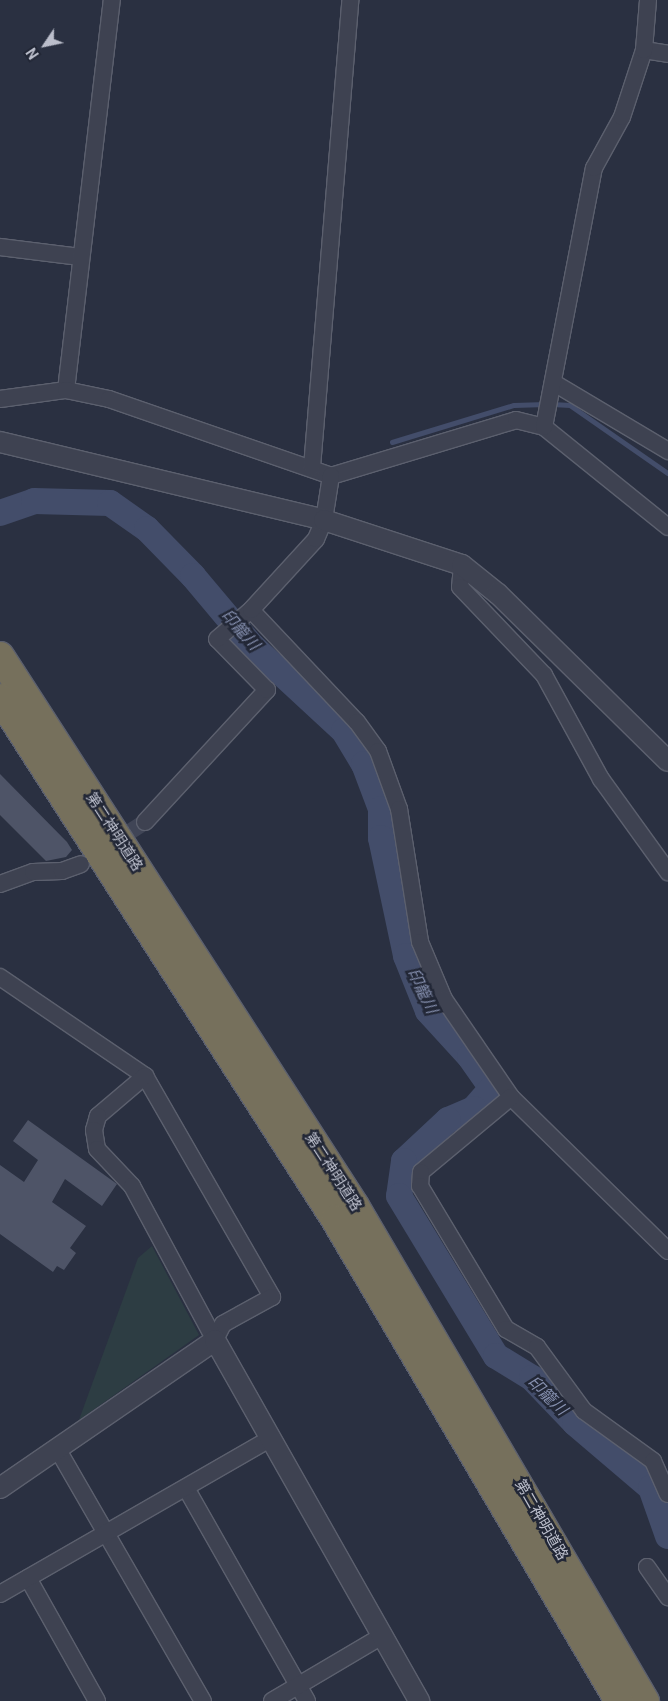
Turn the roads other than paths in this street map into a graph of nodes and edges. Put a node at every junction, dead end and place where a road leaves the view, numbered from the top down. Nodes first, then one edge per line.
1 (112, 0) edge
2 (350, 0) edge
3 (648, 0) edge
4 (644, 50) junction
5 (668, 54) edge
6 (0, 247) edge
7 (80, 257) junction
8 (554, 383) junction
9 (66, 390) junction
10 (0, 399) edge
11 (544, 427) junction
12 (0, 442) edge
13 (668, 451) edge
14 (312, 466) junction
15 (331, 476) junction
16 (324, 520) junction
17 (668, 527) edge
18 (462, 565) junction
19 (251, 610) junction
20 (0, 656) edge
21 (0, 698) edge
22 (668, 761) edge
23 (145, 822) tunnel mouth
24 (81, 864) dead end
25 (668, 872) edge
26 (0, 884) edge
27 (0, 977) edge
28 (145, 1076) junction
29 (512, 1097) junction
30 (668, 1251) edge
31 (215, 1340) junction
32 (271, 1438) junction
33 (58, 1450) junction
34 (0, 1488) edge
35 (186, 1488) junction
36 (668, 1494) edge
37 (108, 1532) junction
38 (648, 1567) dead end
39 (28, 1578) junction
40 (0, 1594) edge
41 (668, 1596) edge
42 (382, 1636) junction
43 (298, 1686) junction
44 (97, 1701) edge
45 (203, 1701) edge
46 (272, 1701) edge
47 (307, 1701) edge
48 (419, 1701) edge
49 (619, 1701) edge
50 (645, 1701) edge

1 - 7 street
2 - 14 street
3 - 4 street
4 - 5 street
4 - 8 street
6 - 7 street
7 - 9 street
8 - 11 street
8 - 13 street
9 - 10 street
9 - 14 street
11 - 15 street
11 - 17 street
12 - 16 street
14 - 15 street
15 - 16 street
16 - 18 street
16 - 19 street
18 - 22 street
18 - 25 street
19 - 23 street
19 - 29 street
20 - 50 highway, 第二神明道路
21 - 49 highway, 第二神明道路
24 - 26 street
27 - 28 street
28 - 31 street
28 - 31 street
29 - 30 street
29 - 36 street
31 - 32 street
31 - 33 street
32 - 35 street
32 - 42 street
33 - 34 street
33 - 37 street
35 - 37 street
35 - 43 street
37 - 39 street
37 - 45 street
38 - 41 street
39 - 40 street
39 - 44 street
42 - 43 street
42 - 48 street
43 - 46 street
43 - 47 street

